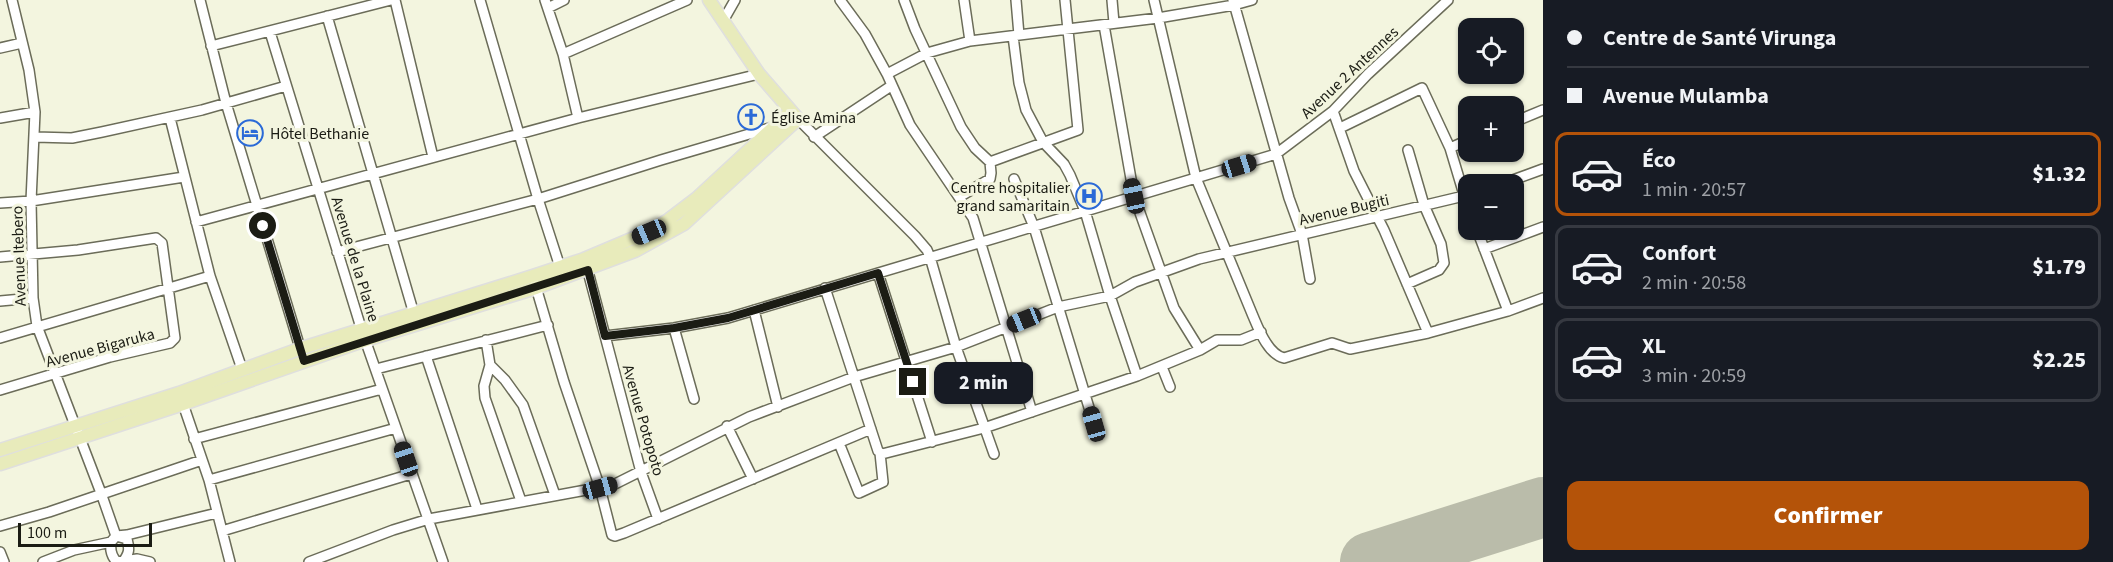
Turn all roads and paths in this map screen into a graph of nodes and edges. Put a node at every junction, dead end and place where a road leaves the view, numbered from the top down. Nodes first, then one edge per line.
1 (12, 0) edge
2 (200, 0) edge
3 (393, 0) edge
4 (480, 0) edge
5 (564, 0) edge
6 (687, 0) edge
7 (709, 0) edge
8 (735, 0) edge
9 (840, 0) edge
10 (904, 0) edge
11 (964, 0) edge
12 (1016, 0) edge
13 (1065, 0) edge
14 (1112, 0) edge
15 (1154, 0) edge
16 (1252, 0) edge
17 (1448, 0) edge
18 (1236, 2) edge
19 (546, 4) edge
20 (327, 16) junction
21 (1158, 18) junction
22 (723, 21) junction
23 (1109, 24) junction
24 (1069, 30) junction
25 (270, 32) junction
26 (1016, 35) junction
27 (969, 41) junction
28 (22, 43) junction
29 (211, 46) junction
30 (0, 48) edge
31 (927, 53) junction
32 (563, 54) junction
33 (759, 74) junction
34 (887, 74) junction
35 (286, 86) junction
36 (891, 86) junction
37 (226, 104) junction
38 (1543, 110) edge
39 (1333, 111) junction
40 (35, 112) junction
41 (794, 115) junction
42 (0, 118) edge
43 (170, 118) junction
44 (578, 118) junction
45 (1524, 118) edge
46 (776, 126) junction
47 (1340, 128) junction
48 (519, 134) junction
49 (35, 137) junction
50 (814, 137) junction
51 (1043, 142) junction
52 (1458, 144) edge
53 (1450, 148) junction
54 (1408, 150) dead end
55 (1276, 154) junction
56 (433, 156) junction
57 (990, 162) junction
58 (1543, 169) edge
59 (374, 174) junction
60 (1459, 174) edge
61 (1524, 176) edge
62 (184, 177) junction
63 (1196, 178) junction
64 (1014, 179) dead end
65 (318, 189) junction
66 (1134, 196) junction
67 (959, 197) junction
68 (1458, 198) edge
69 (538, 199) junction
70 (31, 201) junction
71 (0, 203) edge
72 (1424, 205) junction
73 (257, 206) junction
74 (1085, 211) junction
75 (1378, 218) junction
76 (680, 219) junction
77 (196, 222) junction
78 (1034, 227) junction
79 (1543, 227) edge
80 (1302, 234) junction
81 (391, 238) junction
82 (1481, 240) edge
83 (980, 241) junction
84 (1484, 249) junction
85 (337, 252) junction
86 (1226, 252) junction
87 (33, 254) junction
88 (930, 256) junction
89 (0, 257) edge
90 (586, 264) junction
91 (560, 267) junction
92 (1161, 272) junction
93 (878, 273) junction
94 (210, 276) junction
95 (1310, 279) dead end
96 (535, 282) junction
97 (1407, 284) junction
98 (825, 288) junction
99 (168, 290) junction
100 (1110, 296) junction
101 (33, 298) junction
102 (1543, 298) edge
103 (0, 302) edge
104 (1058, 307) junction
105 (754, 310) junction
106 (1508, 311) junction
107 (414, 314) junction
108 (548, 325) junction
109 (38, 326) junction
110 (1007, 327) junction
111 (674, 328) junction
112 (1261, 332) junction
113 (1428, 333) junction
114 (364, 335) junction
115 (605, 336) junction
116 (0, 338) edge
117 (486, 340) junction
118 (956, 346) junction
119 (299, 349) junction
120 (1200, 350) junction
121 (426, 356) junction
122 (304, 361) junction
123 (907, 362) junction
124 (490, 365) junction
125 (1162, 367) junction
126 (242, 369) junction
127 (376, 369) junction
128 (55, 374) junction
129 (1137, 376) junction
130 (854, 377) junction
131 (1170, 387) dead end
132 (382, 388) junction
133 (0, 390) edge
134 (1085, 394) junction
135 (181, 399) junction
136 (694, 399) dead end
137 (778, 407) junction
138 (1032, 412) junction
139 (1094, 424) dead end
140 (727, 426) junction
141 (396, 428) junction
142 (984, 428) junction
143 (871, 429) junction
144 (77, 432) junction
145 (194, 439) junction
146 (31, 440) junction
147 (932, 442) junction
148 (839, 443) junction
149 (0, 450) edge
150 (36, 453) junction
151 (880, 453) junction
152 (994, 454) dead end
153 (202, 460) junction
154 (0, 464) edge
155 (641, 472) junction
156 (411, 474) junction
157 (753, 479) junction
158 (209, 480) junction
159 (600, 488) junction
160 (101, 493) junction
161 (555, 495) junction
162 (521, 501) junction
163 (477, 509) junction
164 (217, 513) junction
165 (429, 519) junction
166 (658, 519) junction
167 (0, 526) edge
168 (222, 531) junction
169 (113, 539) junction
170 (0, 552) edge
171 (4, 562) edge
172 (43, 562) edge
173 (120, 562) edge
174 (150, 562) edge
175 (230, 562) edge
176 (309, 562) edge
177 (443, 562) edge

1 - 28 street, Avenue Itebero
2 - 29 street
3 - 20 street
3 - 56 street
4 - 48 street
5 - 19 street
6 - 32 street
7 - 22 main road
8 - 22 street
9 - 34 street
10 - 31 street
11 - 27 street
12 - 26 street
13 - 24 street
14 - 23 street
15 - 21 street
16 - 18 street
17 - 39 street, Avenue 2 Antennes
18 - 21 street
18 - 55 street
19 - 32 street
20 - 25 street
20 - 59 street
21 - 23 street
21 - 63 street
22 - 33 main road
23 - 24 street
23 - 66 street
24 - 26 street
24 - 51 street
25 - 29 street
25 - 35 street, Avenue de la Plaine
26 - 27 street
26 - 51 street
27 - 31 street
28 - 30 street
28 - 40 street, Avenue Itebero
29 - 37 street
31 - 34 street
31 - 57 street
32 - 44 street
33 - 41 main road
33 - 44 street
34 - 36 street
35 - 37 street
35 - 65 street, Avenue de la Plaine
36 - 50 street
36 - 67 street
37 - 43 street
37 - 73 street
38 - 45 street
39 - 47 street
39 - 55 street, Avenue 2 Antennes
40 - 42 street
40 - 49 street, Avenue Itebero
41 - 46 main road
41 - 50 street
41 - 76 main road
43 - 49 street
43 - 62 street
44 - 48 street
46 - 69 street
46 - 76 main road
47 - 53 street
47 - 75 street
48 - 56 street
48 - 69 street
49 - 70 street, Avenue Itebero
50 - 88 street
51 - 57 street
51 - 74 street
52 - 53 street
53 - 60 street
54 - 72 street
55 - 63 street, Avenue 2 Antennes
55 - 80 street
56 - 59 street
57 - 67 street
58 - 61 street
59 - 65 street
59 - 81 street
62 - 70 street
62 - 77 street
63 - 66 street, Avenue 2 Antennes
63 - 86 street
64 - 78 street
65 - 73 street
65 - 85 street, Avenue de la Plaine
66 - 74 street, Avenue 2 Antennes
66 - 92 street
67 - 83 street
68 - 72 street, Avenue Bugiti
69 - 81 street
69 - 91 street
70 - 71 street
70 - 87 street, Avenue Itebero
72 - 75 street, Avenue Bugiti
72 - 97 street
73 - 77 street
73 - 119 street
74 - 78 street, Avenue 2 Antennes
74 - 100 street
75 - 80 street, Avenue Bugiti
75 - 97 street
76 - 90 main road
77 - 94 street
78 - 83 street, Avenue 2 Antennes
78 - 104 street
79 - 84 street
80 - 86 street, Avenue Bugiti
80 - 95 street
81 - 85 street
81 - 107 street
82 - 84 street
83 - 88 street, Avenue 2 Antennes
83 - 110 street
84 - 106 street
85 - 114 street, Avenue de la Plaine
86 - 92 street, Avenue Bugiti
86 - 112 street
87 - 89 street
87 - 99 street, Avenue Bigaruka
87 - 101 street, Avenue Itebero
88 - 93 street, Avenue 2 Antennes
88 - 118 street
90 - 91 main road
90 - 96 main road
90 - 115 street, Avenue Potopoto
91 - 96 main road
92 - 100 street, Avenue Bugiti
92 - 120 street
93 - 98 street, Avenue 2 Antennes
93 - 123 street
94 - 99 street
94 - 126 street
96 - 107 main road
96 - 108 street
96 - 114 main road
97 - 113 street
98 - 105 street, Avenue 2 Antennes
98 - 130 street
99 - 109 street
99 - 128 street, Avenue Bigaruka
100 - 104 street, Avenue Bugiti
100 - 129 street
101 - 103 street
101 - 109 street, Avenue Itebero
102 - 106 street
104 - 110 street, Avenue Bugiti
104 - 134 street
105 - 111 street, Avenue 2 Antennes
105 - 137 street
106 - 113 street
107 - 114 main road
108 - 117 street
108 - 159 street
109 - 116 street
109 - 128 street, Avenue Itebero
110 - 118 street, Avenue Bugiti
110 - 138 street
111 - 115 street, Avenue 2 Antennes
111 - 136 street
112 - 113 street
112 - 120 street
114 - 119 main road
114 - 122 main road
114 - 127 street, Avenue de la Plaine
115 - 155 street, Avenue Potopoto
117 - 121 street
117 - 124 street
118 - 123 street, Avenue Bugiti
118 - 142 street
119 - 122 street
119 - 126 main road
120 - 125 street
121 - 127 street
121 - 163 street
122 - 135 main road
123 - 130 street, Avenue Bugiti
123 - 147 street
124 - 161 street
124 - 162 street
125 - 129 street
125 - 131 street
126 - 135 main road
127 - 132 street, Avenue de la Plaine
128 - 133 street, Avenue Bigaruka
128 - 144 street, Avenue Itebero
129 - 134 street
130 - 137 street, Avenue Bugiti
130 - 143 street
132 - 141 street, Avenue de la Plaine
132 - 145 street
134 - 138 street
134 - 139 street
135 - 144 main road
135 - 145 street
137 - 140 street, Avenue Bugiti
138 - 142 street
140 - 155 street, Avenue Bugiti
140 - 157 street
141 - 156 street, Avenue de la Plaine
141 - 158 street
142 - 147 street
142 - 152 street
143 - 148 street
143 - 151 street
144 - 146 main road
144 - 150 main road
144 - 160 street, Avenue Itebero
145 - 153 street
146 - 149 main road
146 - 150 main road
147 - 151 street
148 - 151 street
148 - 157 street
150 - 154 main road
153 - 158 street
153 - 160 street
155 - 159 street, Avenue Bugiti
155 - 166 street, Avenue Potopoto
156 - 165 street, Avenue de la Plaine
156 - 168 street
157 - 166 street
158 - 164 street
159 - 161 street, Avenue Bugiti
159 - 166 street
160 - 167 street
160 - 169 street, Avenue Itebero
161 - 162 street, Avenue Bugiti
162 - 163 street, Avenue Bugiti
163 - 165 street, Avenue Bugiti
164 - 168 street
164 - 169 street
165 - 176 street, Avenue Bugiti
165 - 177 street, Avenue de la Plaine
168 - 175 street
169 - 172 street
169 - 173 street
169 - 173 street, Avenue Itebero
170 - 171 street
173 - 174 street

